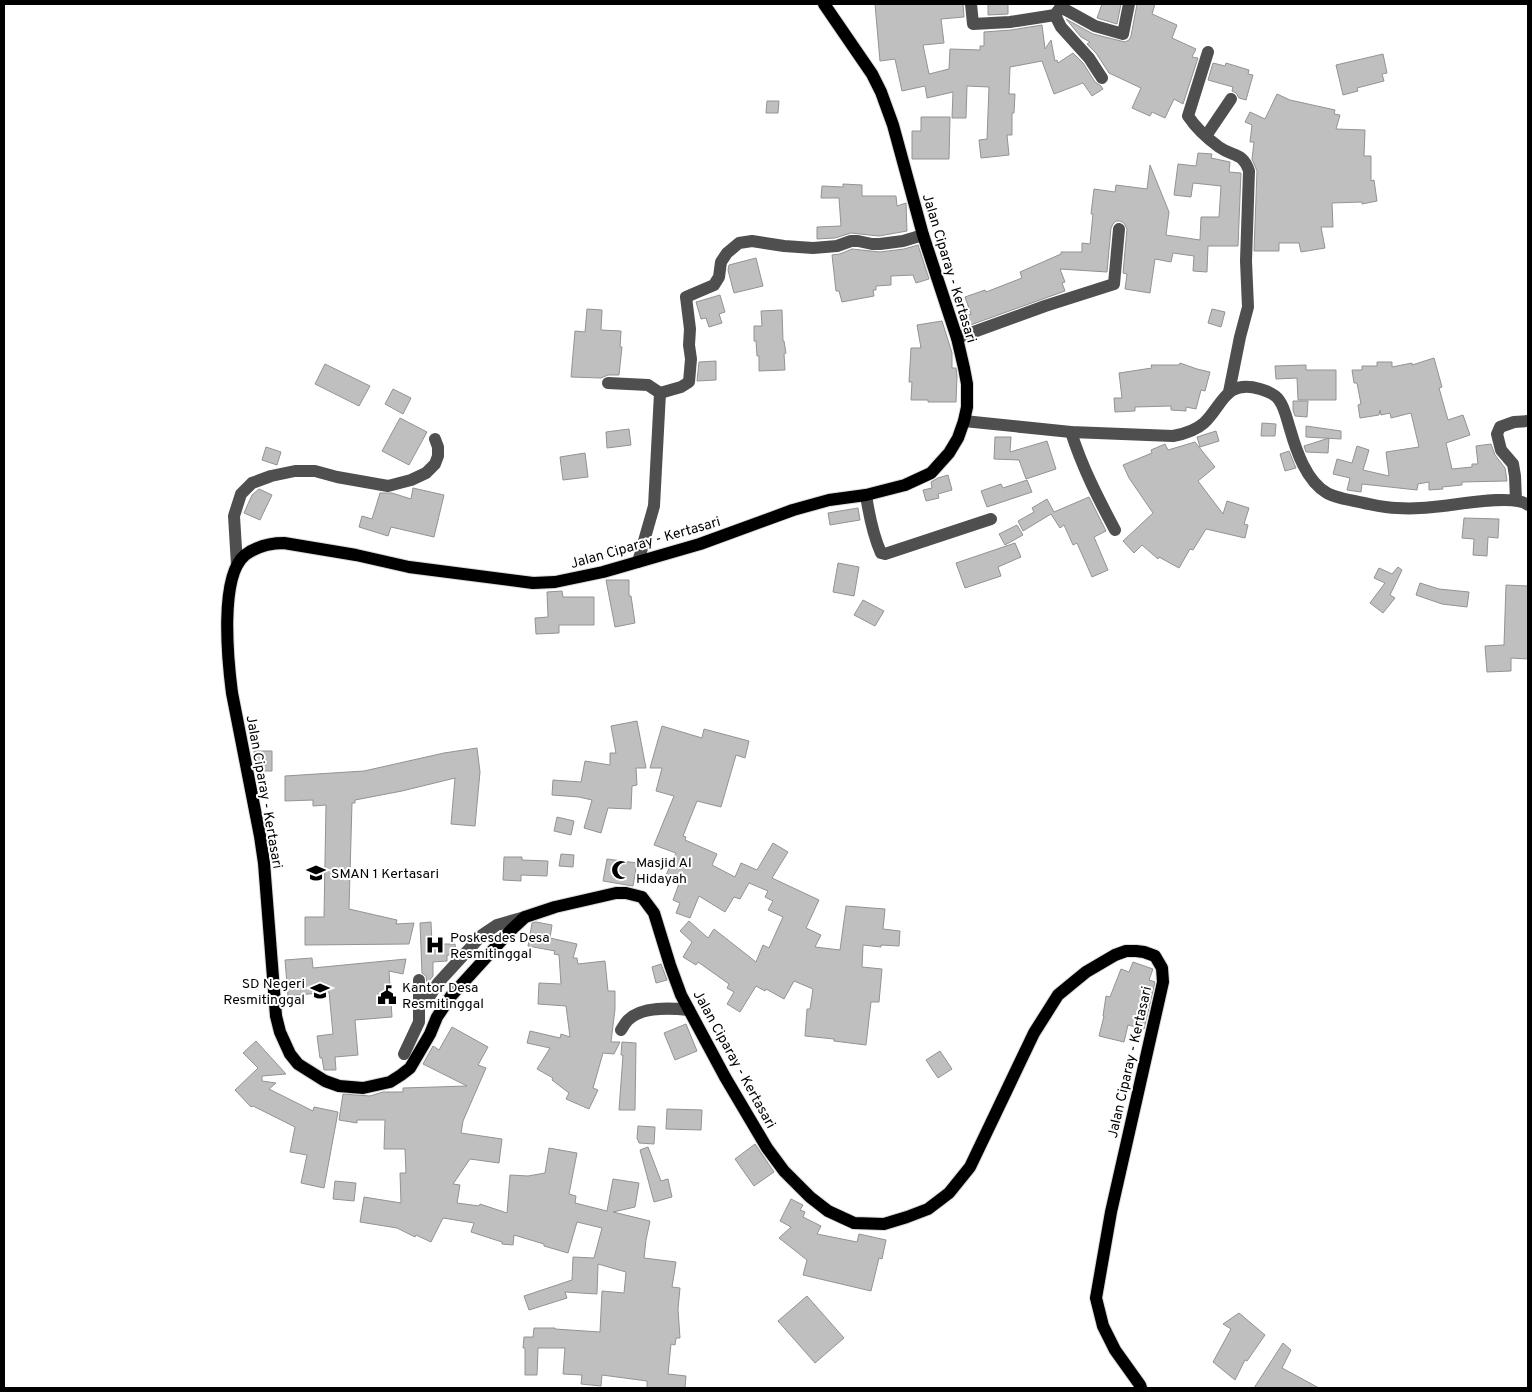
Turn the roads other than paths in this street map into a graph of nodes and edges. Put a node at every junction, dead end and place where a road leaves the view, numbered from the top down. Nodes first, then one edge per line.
1 (824, 4) edge
2 (971, 4) edge
3 (1129, 4) edge
4 (1055, 15) junction
5 (1208, 52) dead end
6 (1102, 78) dead end
7 (1232, 99) dead end
8 (1206, 136) junction
9 (1119, 229) dead end
10 (923, 235) junction
11 (957, 338) junction
12 (608, 383) dead end
13 (1229, 392) junction
14 (660, 393) junction
15 (964, 421) junction
16 (1528, 421) edge
17 (1071, 432) junction
18 (435, 439) dead end
19 (866, 495) junction
20 (1522, 502) edge
21 (991, 519) dead end
22 (1115, 530) dead end
23 (638, 562) junction
24 (238, 564) junction
25 (525, 917) junction
26 (419, 980) dead end
27 (419, 1004) junction
28 (689, 1010) junction
29 (621, 1030) dead end
30 (404, 1054) dead end
31 (1141, 1388) edge

1 - 10 main road, Jalan Ciparay - Kertasari
2 - 4 street
3 - 4 street
4 - 6 street
5 - 8 street
7 - 8 street
8 - 13 street
9 - 11 street
10 - 11 main road, Jalan Ciparay - Kertasari
10 - 14 street
11 - 15 main road, Jalan Ciparay - Kertasari
12 - 14 street
13 - 17 street
13 - 20 street
14 - 23 street
15 - 17 street
15 - 19 main road, Jalan Ciparay - Kertasari
16 - 20 street
17 - 22 street
18 - 24 street
19 - 21 street
19 - 23 main road, Jalan Ciparay - Kertasari
23 - 24 main road, Jalan Ciparay - Kertasari
24 - 25 main road, Jalan Ciparay - Kertasari
25 - 27 street
25 - 28 main road, Jalan Ciparay - Kertasari
26 - 27 street
27 - 30 street
28 - 29 street
28 - 31 main road, Jalan Ciparay - Kertasari

